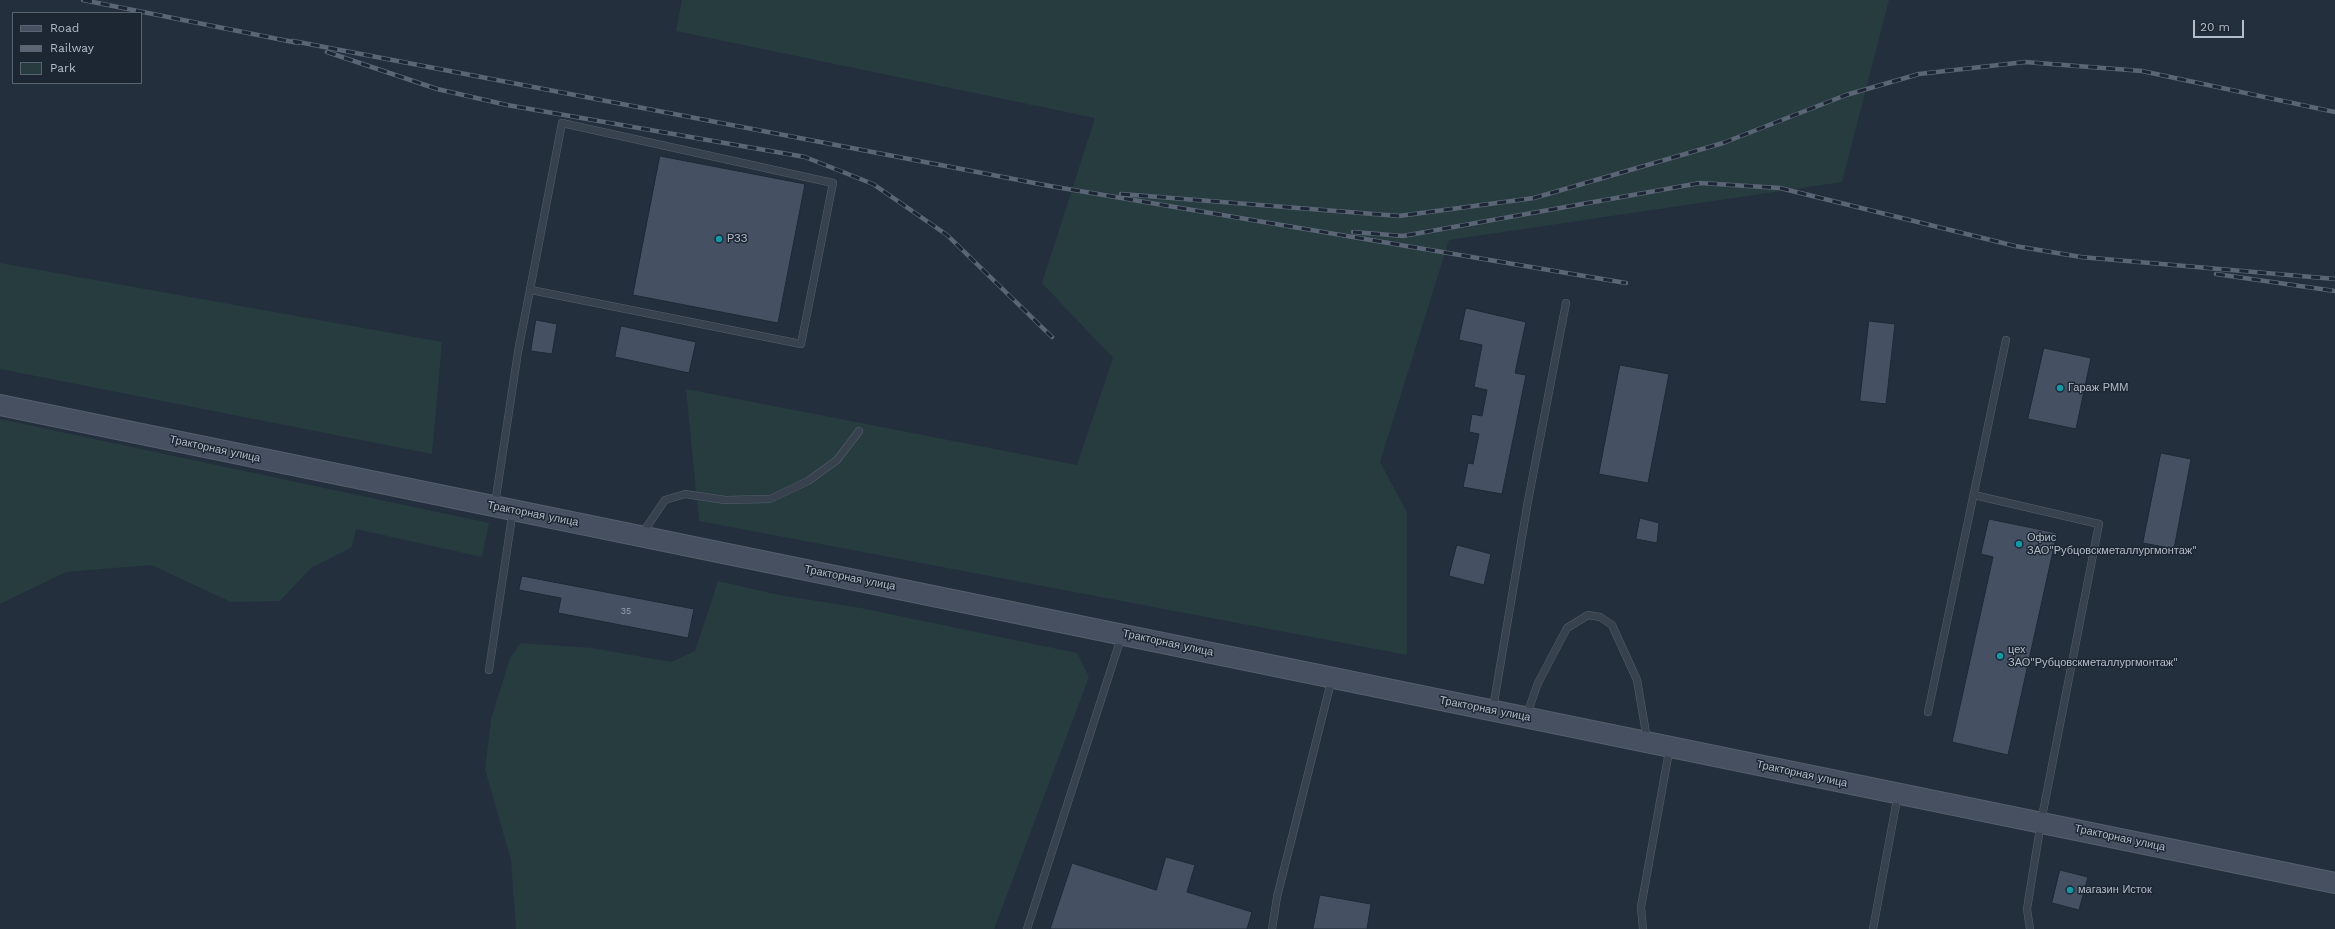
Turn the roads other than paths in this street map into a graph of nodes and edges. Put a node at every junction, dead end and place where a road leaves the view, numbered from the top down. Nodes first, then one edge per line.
1 (531, 290) junction
2 (1566, 303) dead end
3 (2006, 340) dead end
4 (0, 405) edge
5 (859, 431) dead end
6 (1974, 495) junction
7 (504, 508) junction
8 (641, 536) junction
9 (1122, 633) junction
10 (489, 670) dead end
11 (1332, 678) junction
12 (1492, 710) junction
13 (1928, 712) dead end
14 (1526, 717) junction
15 (1648, 742) junction
16 (1670, 746) junction
17 (1898, 794) junction
18 (2041, 822) junction
19 (2335, 883) edge
20 (1027, 929) edge
21 (1272, 929) edge
22 (1643, 929) edge
23 (1873, 929) edge
24 (2030, 929) edge

1 - 1 lane
1 - 7 lane
2 - 12 lane
3 - 6 lane
4 - 7 main road, Тракторная улица
5 - 8 lane
6 - 13 lane
6 - 18 lane
7 - 8 main road, Тракторная улица
7 - 10 lane
8 - 9 main road, Тракторная улица
9 - 11 main road, Тракторная улица
9 - 20 lane
11 - 12 main road, Тракторная улица
11 - 21 lane
12 - 14 main road, Тракторная улица
14 - 15 main road, Тракторная улица
14 - 15 lane
15 - 16 main road, Тракторная улица
16 - 17 main road, Тракторная улица
16 - 22 lane
17 - 18 main road, Тракторная улица
17 - 23 lane
18 - 19 main road, Тракторная улица
18 - 24 lane

